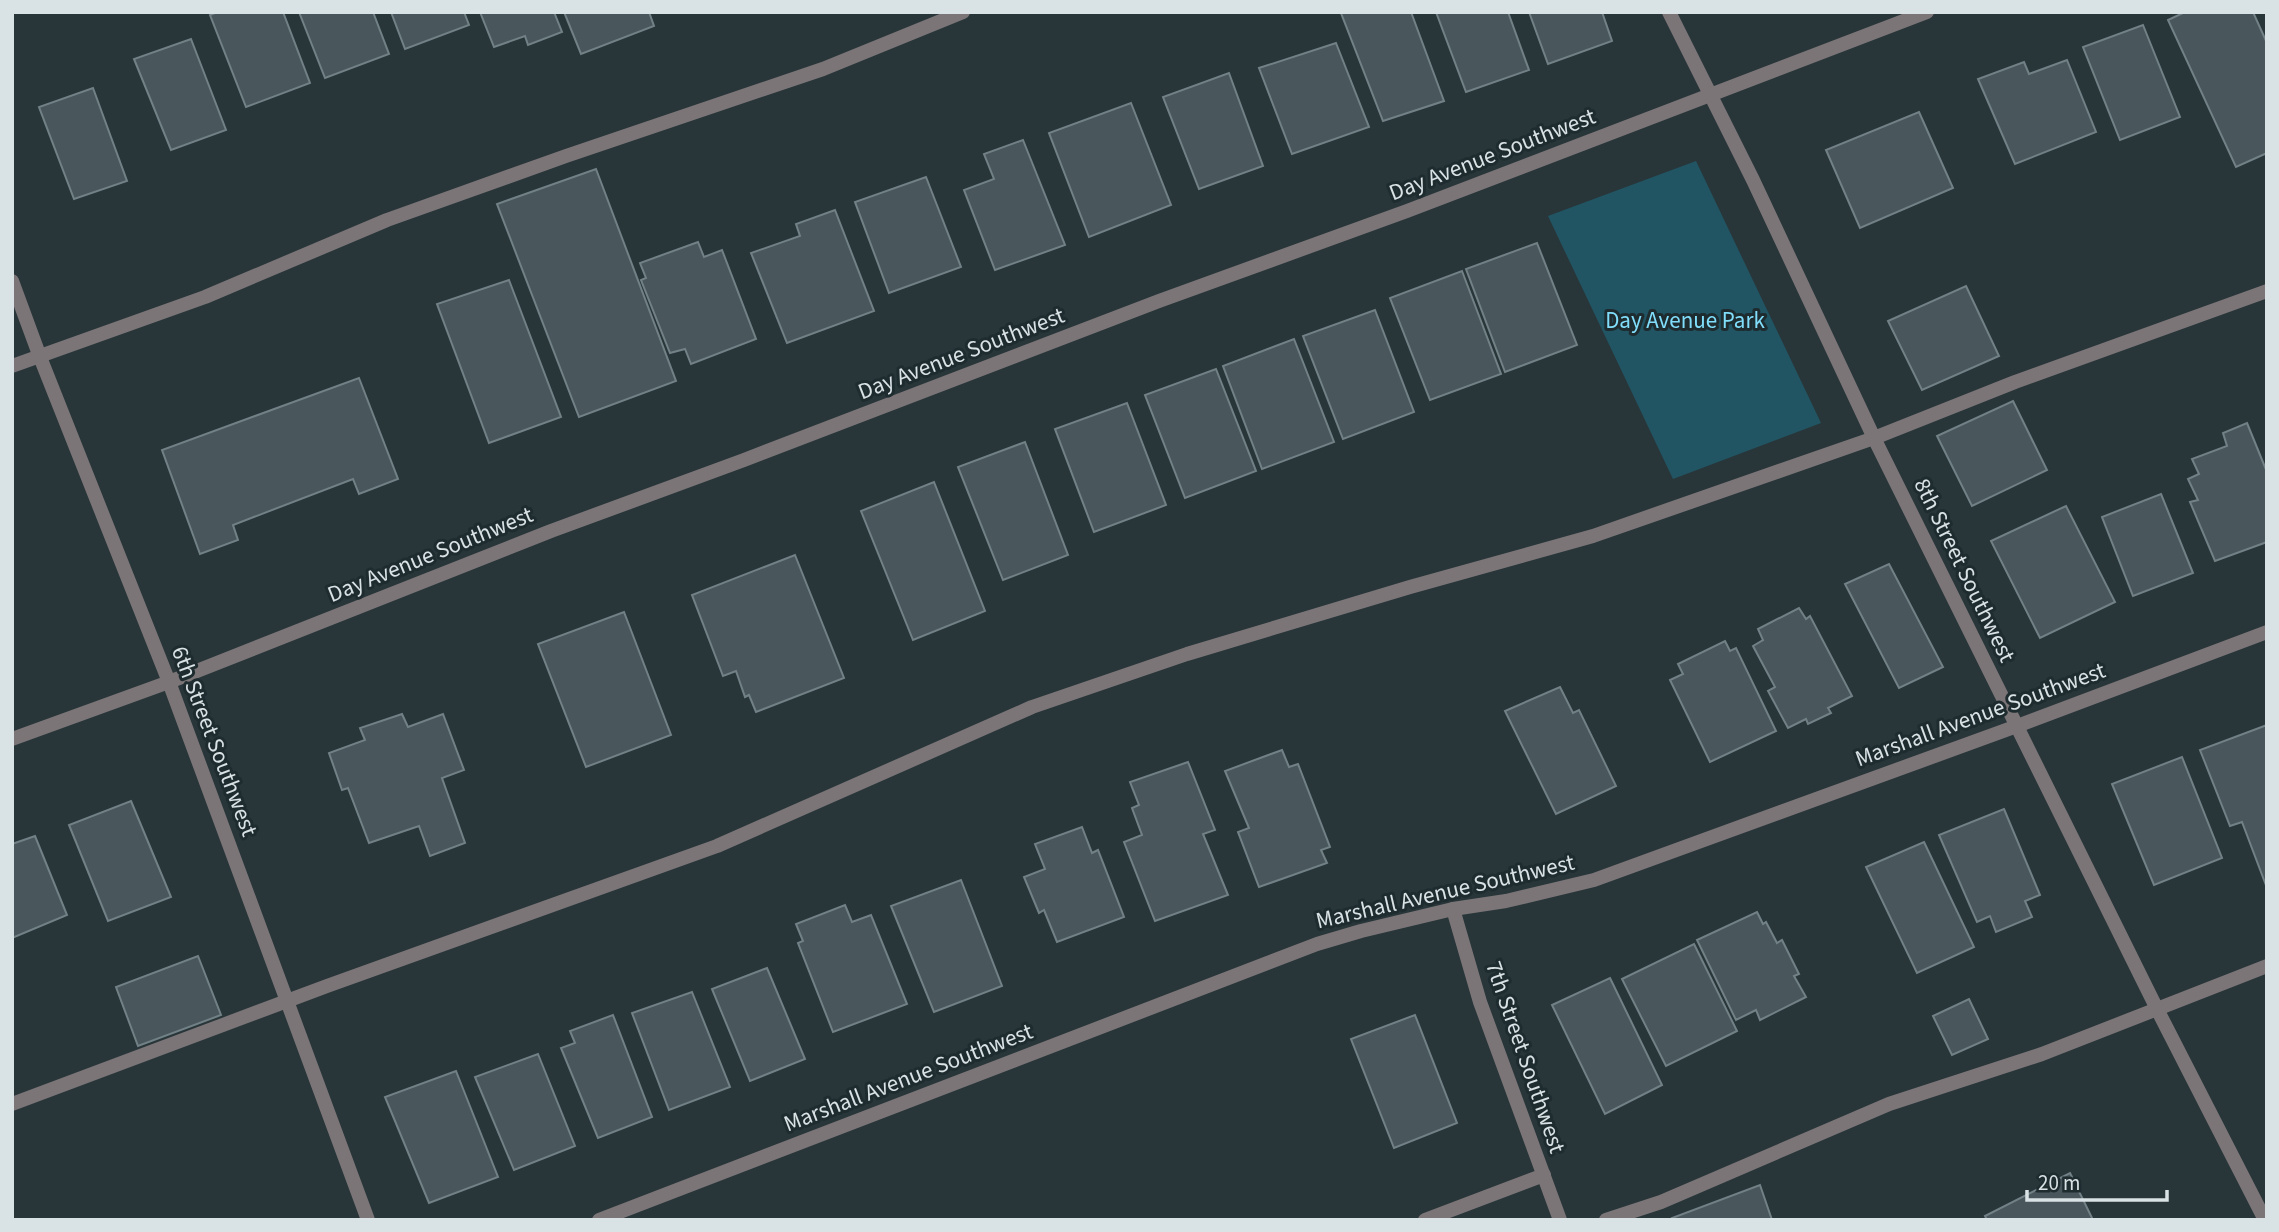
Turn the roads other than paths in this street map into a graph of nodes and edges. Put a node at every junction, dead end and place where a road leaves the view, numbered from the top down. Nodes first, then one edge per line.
1 (963, 12) edge
2 (1669, 12) edge
3 (1927, 12) edge
4 (1710, 94) junction
5 (12, 281) edge
6 (2267, 291) edge
7 (40, 357) junction
8 (12, 366) edge
9 (1874, 438) junction
10 (2267, 632) edge
11 (169, 682) junction
12 (2017, 726) junction
13 (12, 739) edge
14 (1453, 909) junction
15 (2267, 965) edge
16 (288, 1001) junction
17 (2157, 1009) junction
18 (12, 1104) edge
19 (1544, 1175) junction
20 (368, 1220) edge
21 (599, 1220) edge
22 (1425, 1220) edge
23 (1560, 1220) edge
24 (1606, 1220) edge
25 (2265, 1220) edge

1 - 7 street
2 - 4 street, 8th Street Southwest
3 - 4 street, Day Avenue Southwest
4 - 9 street, 8th Street Southwest
4 - 11 street, Day Avenue Southwest
5 - 7 street, 6th Street Southwest
6 - 9 street
7 - 8 street
7 - 11 street, 6th Street Southwest
9 - 12 street, 8th Street Southwest
9 - 16 street
10 - 12 street, Marshall Avenue Southwest
11 - 13 street, Day Avenue Southwest
11 - 16 street, 6th Street Southwest
12 - 14 street, Marshall Avenue Southwest
12 - 17 street, 8th Street Southwest
14 - 19 street, 7th Street Southwest
14 - 21 street, Marshall Avenue Southwest
15 - 17 street
16 - 18 street
16 - 20 street, 6th Street Southwest
17 - 24 street
17 - 25 street, 8th Street Southwest
19 - 22 street
19 - 23 street, 7th Street Southwest

